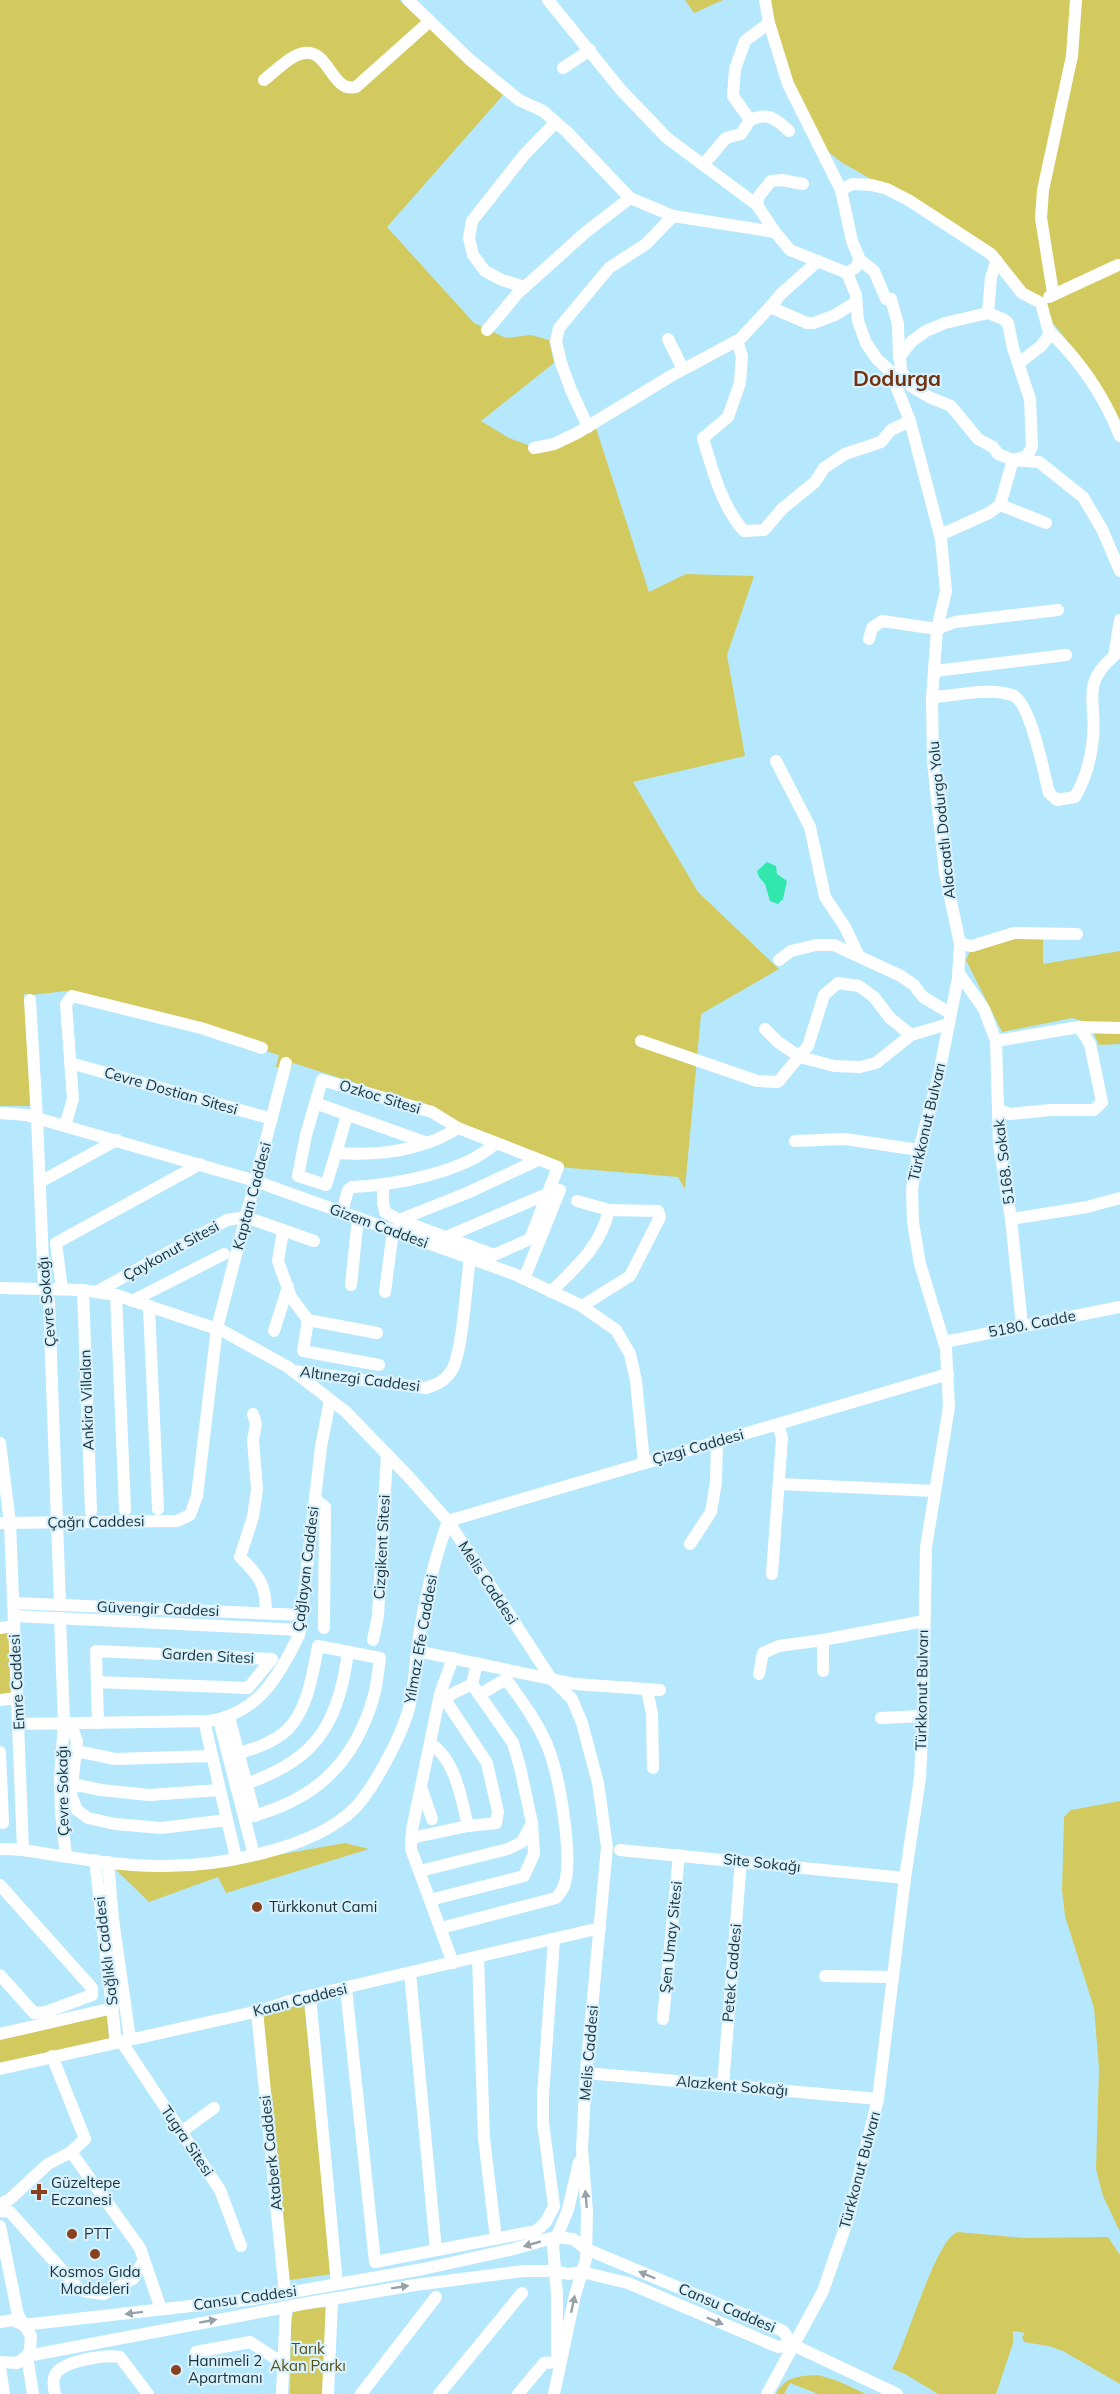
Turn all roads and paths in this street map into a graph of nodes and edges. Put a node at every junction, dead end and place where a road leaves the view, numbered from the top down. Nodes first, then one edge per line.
1 (408, 0) edge
2 (548, 0) edge
3 (765, 0) edge
4 (1076, 0) edge
5 (430, 21) junction
6 (769, 23) junction
7 (590, 50) junction
8 (563, 68) dead end
9 (264, 80) dead end
10 (750, 120) junction
11 (555, 123) junction
12 (789, 131) dead end
13 (703, 165) junction
14 (803, 184) dead end
15 (841, 190) junction
16 (630, 198) junction
17 (757, 205) junction
18 (673, 216) junction
19 (775, 232) junction
20 (860, 260) junction
21 (818, 261) junction
22 (998, 261) junction
23 (1118, 265) dead end
24 (847, 273) junction
25 (525, 287) junction
26 (1053, 293) junction
27 (856, 302) junction
28 (1041, 303) junction
29 (770, 307) junction
30 (988, 314) junction
31 (487, 330) dead end
32 (1052, 333) junction
33 (668, 339) dead end
34 (737, 341) junction
35 (900, 356) junction
36 (1018, 363) junction
37 (683, 369) junction
38 (890, 371) junction
39 (910, 421) junction
40 (588, 427) junction
41 (1120, 436) edge
42 (534, 448) dead end
43 (1013, 460) junction
44 (1000, 505) junction
45 (1046, 523) dead end
46 (940, 535) junction
47 (1120, 571) edge
48 (1058, 610) dead end
49 (1120, 620) edge
50 (937, 629) junction
51 (869, 639) dead end
52 (1066, 655) dead end
53 (935, 671) junction
54 (932, 697) junction
55 (776, 761) dead end
56 (1077, 934) dead end
57 (960, 944) junction
58 (859, 956) junction
59 (779, 960) dead end
60 (958, 972) junction
61 (30, 1000) dead end
62 (949, 1018) junction
63 (1079, 1026) junction
64 (1120, 1028) edge
65 (765, 1029) dead end
66 (911, 1035) junction
67 (640, 1041) dead end
68 (996, 1041) junction
69 (262, 1048) dead end
70 (801, 1057) junction
71 (70, 1063) junction
72 (286, 1063) dead end
73 (315, 1103) junction
74 (999, 1110) junction
75 (0, 1113) edge
76 (347, 1115) junction
77 (37, 1118) junction
78 (272, 1119) junction
79 (65, 1125) junction
80 (458, 1128) junction
81 (117, 1140) junction
82 (795, 1141) dead end
83 (427, 1143) junction
84 (495, 1144) junction
85 (919, 1150) junction
86 (336, 1153) junction
87 (538, 1160) junction
88 (200, 1164) junction
89 (40, 1182) junction
90 (256, 1182) junction
91 (383, 1185) junction
92 (560, 1190) dead end
93 (547, 1194) junction
94 (1120, 1198) edge
95 (577, 1201) dead end
96 (609, 1210) junction
97 (342, 1212) junction
98 (246, 1217) junction
99 (358, 1218) junction
100 (1011, 1219) junction
101 (396, 1225) junction
102 (283, 1231) junction
103 (446, 1237) junction
104 (314, 1242) dead end
105 (224, 1254) dead end
106 (470, 1258) junction
107 (524, 1279) junction
108 (351, 1285) dead end
109 (44, 1287) junction
110 (288, 1287) junction
111 (0, 1288) edge
112 (62, 1289) junction
113 (83, 1290) junction
114 (98, 1291) junction
115 (385, 1292) dead end
116 (551, 1292) junction
117 (116, 1295) junction
118 (132, 1301) junction
119 (582, 1306) junction
120 (149, 1307) junction
121 (1120, 1307) edge
122 (308, 1320) junction
123 (1022, 1325) junction
124 (217, 1328) junction
125 (274, 1331) dead end
126 (377, 1333) dead end
127 (944, 1342) junction
128 (379, 1365) dead end
129 (293, 1371) junction
130 (948, 1374) junction
131 (330, 1400) junction
132 (252, 1414) dead end
133 (778, 1424) junction
134 (717, 1442) junction
135 (0, 1443) edge
136 (387, 1454) junction
137 (644, 1462) junction
138 (779, 1484) junction
139 (935, 1491) junction
140 (315, 1499) junction
141 (4, 1509) edge
142 (158, 1509) dead end
143 (125, 1510) dead end
144 (91, 1511) dead end
145 (190, 1515) joint
146 (448, 1521) junction
147 (58, 1522) junction
148 (5, 1523) edge
149 (690, 1544) dead end
150 (772, 1574) dead end
151 (60, 1605) junction
152 (266, 1613) junction
153 (14, 1615) junction
154 (302, 1615) junction
155 (60, 1618) junction
156 (924, 1621) junction
157 (0, 1628) edge
158 (324, 1628) dead end
159 (300, 1630) junction
160 (373, 1640) dead end
161 (824, 1640) junction
162 (417, 1651) junction
163 (348, 1652) junction
164 (453, 1658) junction
165 (823, 1671) dead end
166 (474, 1674) junction
167 (759, 1674) dead end
168 (550, 1677) junction
169 (97, 1682) junction
170 (647, 1690) junction
171 (660, 1690) dead end
172 (479, 1695) junction
173 (18, 1698) junction
174 (0, 1700) edge
175 (923, 1716) junction
176 (224, 1718) junction
177 (881, 1718) dead end
178 (204, 1721) junction
179 (67, 1723) junction
180 (98, 1723) junction
181 (19, 1724) junction
182 (430, 1743) junction
183 (76, 1751) junction
184 (0, 1752) edge
185 (234, 1755) junction
186 (212, 1756) junction
187 (652, 1768) dead end
188 (1, 1782) edge
189 (21, 1782) junction
190 (72, 1784) junction
191 (241, 1785) junction
192 (421, 1786) junction
193 (220, 1790) junction
194 (250, 1817) junction
195 (432, 1819) dead end
196 (227, 1820) junction
197 (3, 1823) dead end
198 (532, 1823) junction
199 (468, 1826) junction
200 (411, 1838) junction
201 (0, 1849) edge
202 (23, 1849) junction
203 (620, 1850) dead end
204 (255, 1855) junction
205 (679, 1855) junction
206 (66, 1856) junction
207 (236, 1858) junction
208 (95, 1860) junction
209 (741, 1861) junction
210 (108, 1862) junction
211 (420, 1871) junction
212 (905, 1878) junction
213 (0, 1885) edge
214 (430, 1899) junction
215 (441, 1928) junction
216 (600, 1928) junction
217 (554, 1939) junction
218 (477, 1957) junction
219 (453, 1963) junction
220 (410, 1973) junction
221 (0, 1975) edge
222 (825, 1976) dead end
223 (893, 1977) junction
224 (346, 1988) junction
225 (310, 1996) junction
226 (113, 2008) junction
227 (256, 2012) junction
228 (663, 2019) dead end
229 (0, 2034) edge
230 (122, 2041) junction
231 (52, 2056) junction
232 (0, 2069) edge
233 (586, 2073) junction
234 (723, 2085) junction
235 (878, 2099) junction
236 (214, 2108) dead end
237 (181, 2132) junction
238 (582, 2149) junction
239 (71, 2152) junction
240 (0, 2204) edge
241 (0, 2211) edge
242 (0, 2226) edge
243 (555, 2237) junction
244 (496, 2239) junction
245 (241, 2246) dead end
246 (586, 2249) junction
247 (436, 2250) junction
248 (144, 2260) junction
249 (555, 2271) junction
250 (582, 2272) junction
251 (337, 2284) junction
252 (522, 2293) dead end
253 (285, 2294) junction
254 (436, 2297) dead end
255 (332, 2299) junction
256 (286, 2307) junction
257 (161, 2309) junction
258 (0, 2322) edge
259 (23, 2325) junction
260 (793, 2345) junction
261 (196, 2352) dead end
262 (27, 2356) junction
263 (0, 2362) edge
264 (557, 2362) junction
265 (284, 2364) junction
266 (0, 2368) edge
267 (557, 2378) junction
268 (3, 2391) edge
269 (33, 2394) edge
270 (55, 2394) edge
271 (147, 2394) edge
272 (282, 2394) edge
273 (328, 2394) edge
274 (361, 2394) edge
275 (439, 2394) edge
276 (519, 2394) edge
277 (554, 2394) edge
278 (767, 2394) edge
279 (897, 2394) edge

1 - 5 street
2 - 7 street
3 - 6 street
4 - 26 street
5 - 9 street
5 - 11 street
6 - 10 street
6 - 15 street
7 - 8 street
7 - 13 street
10 - 12 street
10 - 13 street
11 - 16 street
11 - 25 street
13 - 17 street
14 - 17 street
15 - 20 street
15 - 22 street
16 - 18 street
16 - 25 street
17 - 19 street
18 - 19 street
18 - 40 street
19 - 21 street
20 - 24 street
20 - 35 street
21 - 24 street
21 - 29 street
22 - 28 street
22 - 30 street
23 - 26 street
24 - 27 street, Alacaatlı Dodurga Yolu
25 - 31 street
26 - 28 street
27 - 29 street
27 - 38 street, Alacaatlı Dodurga Yolu
28 - 32 street
29 - 34 street
30 - 35 street
30 - 36 street
32 - 36 street
32 - 41 street
33 - 37 street
34 - 37 street
34 - 39 street
35 - 38 street
35 - 43 street
36 - 43 street
37 - 40 street
38 - 39 street, Alacaatlı Dodurga Yolu
39 - 46 street, Alacaatlı Dodurga Yolu
40 - 42 street
43 - 44 street
43 - 47 street
44 - 45 street
44 - 46 street
46 - 50 street, Alacaatlı Dodurga Yolu
48 - 50 street
49 - 54 street
50 - 51 street
50 - 53 street, Alacaatlı Dodurga Yolu
52 - 53 street
53 - 54 street, Alacaatlı Dodurga Yolu
54 - 57 street, Alacaatlı Dodurga Yolu
55 - 58 street
56 - 57 street
57 - 60 street, Alacaatlı Dodurga Yolu
58 - 59 street
58 - 62 street
60 - 62 street, Türkkonut Bulvarı
60 - 68 street, 5168. Sokak
61 - 77 street, Çevre Sokağı
62 - 66 street
62 - 85 street, Türkkonut Bulvarı
63 - 64 street
63 - 68 street
63 - 74 street
65 - 70 street
66 - 70 street
66 - 70 street
67 - 70 street
68 - 74 street, 5168. Sokak
69 - 71 street
71 - 78 street, Cevre Dostian Sitesi
71 - 79 street
72 - 78 street, Kaptan Caddesi
73 - 76 street, Ozkoc Sitesi
73 - 80 street, Ozkoc Sitesi
73 - 86 street, Ozkoc Sitesi
74 - 100 street, 5168. Sokak
75 - 77 street, Gizem Caddesi
76 - 83 street, Ozkoc Sitesi
76 - 86 street
77 - 79 street, Gizem Caddesi
77 - 89 street, Çevre Sokağı
78 - 90 street, Kaptan Caddesi
79 - 81 street, Gizem Caddesi
80 - 83 street
80 - 84 street, Ozkoc Sitesi
81 - 88 street, Gizem Caddesi
81 - 89 street
82 - 85 street
83 - 86 street
84 - 87 street, Ozkoc Sitesi
84 - 91 street
85 - 127 street, Türkkonut Bulvarı
87 - 93 street, Ozkoc Sitesi
87 - 101 street
88 - 90 street, Gizem Caddesi
88 - 112 street
89 - 109 street, Çevre Sokağı
90 - 97 street, Gizem Caddesi
90 - 98 street, Kaptan Caddesi
91 - 97 street
91 - 101 street
92 - 107 street
93 - 103 street
93 - 103 street, Ozkoc Sitesi
94 - 100 street
95 - 96 street
96 - 116 street
96 - 119 street
97 - 99 street, Gizem Caddesi
98 - 102 street
98 - 114 street, Çaykonut Sitesi
98 - 124 street, Kaptan Caddesi
99 - 101 street, Gizem Caddesi
99 - 108 street
100 - 123 street, 5168. Sokak
101 - 103 street, Ozkoc Sitesi
101 - 106 street, Gizem Caddesi
101 - 115 street
102 - 104 street
102 - 110 street
105 - 118 street
106 - 107 street, Gizem Caddesi
106 - 129 street, Altınezgi Caddesi
107 - 116 street, Gizem Caddesi
109 - 111 street, Melis Caddesi
109 - 112 street, Melis Caddesi
109 - 147 street, Çevre Sokağı
110 - 122 street
110 - 125 street
112 - 113 street, Melis Caddesi
113 - 114 street, Melis Caddesi
113 - 144 street, Ankira Villalan
114 - 117 street, Melis Caddesi
116 - 119 street, Gizem Caddesi
117 - 118 street, Melis Caddesi
117 - 143 street
118 - 120 street, Melis Caddesi
119 - 137 street, Gizem Caddesi
120 - 124 street, Melis Caddesi
120 - 142 street
121 - 123 street, 5180. Cadde
122 - 126 street
122 - 128 street
123 - 127 street, 5180. Cadde
124 - 129 street, Melis Caddesi
124 - 145 street, Kaptan Caddesi
127 - 130 street, Türkkonut Bulvarı
129 - 131 street, Melis Caddesi
130 - 133 street, Çizgi Caddesi
130 - 139 street, Türkkonut Bulvarı
131 - 136 street, Melis Caddesi
131 - 140 street, Çağlayan Caddesi
132 - 152 street
133 - 134 street, Çizgi Caddesi
133 - 138 street
134 - 137 street, Çizgi Caddesi
134 - 149 street
135 - 141 street, Emre Caddesi
136 - 146 street, Melis Caddesi
136 - 160 street, Cizgikent Sitesi
137 - 146 street, Çizgi Caddesi
138 - 139 street
138 - 150 street
139 - 156 street, Türkkonut Bulvarı
140 - 154 street, Çağlayan Caddesi
140 - 158 street
141 - 148 street, Emre Caddesi
145 - 147 street, Çağrı Caddesi
146 - 162 street, Yılmaz Efe Caddesi
146 - 168 street, Melis Caddesi
147 - 148 street, Çağrı Caddesi
147 - 151 street, Çevre Sokağı
148 - 153 street, Emre Caddesi
151 - 152 street, Güvengir Caddesi
151 - 153 street, Güvengir Caddesi
152 - 154 street, Güvengir Caddesi
153 - 155 street, Güvengir Caddesi
153 - 157 street
153 - 173 street, Emre Caddesi
154 - 159 street, Çağlayan Caddesi
155 - 159 street, Güvengir Caddesi
155 - 179 street, Çevre Sokağı
156 - 161 street
156 - 175 street, Türkkonut Bulvarı
159 - 176 street, Çağlayan Caddesi
161 - 165 street
161 - 167 street
162 - 164 street
162 - 204 street, Yılmaz Efe Caddesi
163 - 185 street
163 - 191 street
163 - 194 street
164 - 166 street
164 - 182 street
166 - 168 street
166 - 172 street
166 - 199 street
168 - 170 street
168 - 216 street, Melis Caddesi
169 - 169 street, Garden Sitesi
169 - 180 street, Garden Sitesi
170 - 171 street
170 - 187 street
172 - 198 street
172 - 215 street
173 - 174 street
173 - 181 street, Emre Caddesi
175 - 177 street
175 - 212 street, Türkkonut Bulvarı
176 - 178 street, Çağlayan Caddesi
176 - 185 street
178 - 180 street, Çağlayan Caddesi
178 - 186 street
179 - 180 street, Çağlayan Caddesi
179 - 181 street, Çağlayan Caddesi
179 - 183 street
179 - 206 street, Çevre Sokağı
181 - 189 street, Emre Caddesi
182 - 192 street
182 - 199 street
183 - 186 street
183 - 190 street
184 - 188 street
185 - 191 street
186 - 193 street
188 - 189 street
188 - 197 street
189 - 202 street, Emre Caddesi
190 - 193 street
190 - 196 street
191 - 194 street
192 - 195 street
192 - 200 street
193 - 196 street
194 - 204 street
196 - 207 street
198 - 211 street
198 - 214 street
199 - 200 street
200 - 211 street
201 - 202 street, Yılmaz Efe Caddesi
202 - 206 street, Yılmaz Efe Caddesi
203 - 205 street, Site Sokağı
204 - 207 street, Yılmaz Efe Caddesi
205 - 209 street, Site Sokağı
205 - 228 street, Şen Umay Sitesi
206 - 208 street, Yılmaz Efe Caddesi
207 - 210 street, Yılmaz Efe Caddesi
208 - 210 street, Yılmaz Efe Caddesi
208 - 226 street, Sağlıklı Caddesi
209 - 212 street, Site Sokağı
209 - 234 street, Petek Caddesi
210 - 230 street, Sağlıklı Caddesi
211 - 214 street
212 - 223 street, Türkkonut Bulvarı
213 - 221 street
214 - 215 street
215 - 219 street
216 - 217 street, Kaan Caddesi
216 - 233 street, Melis Caddesi
217 - 218 street, Kaan Caddesi
217 - 244 street
218 - 219 street, Kaan Caddesi
218 - 244 street
219 - 220 street, Kaan Caddesi
220 - 224 street, Kaan Caddesi
220 - 247 street
222 - 223 street
223 - 235 street, Türkkonut Bulvarı
224 - 225 street, Kaan Caddesi
224 - 247 street
225 - 227 street, Kaan Caddesi
225 - 251 street
226 - 229 street
226 - 230 street, Sağlıklı Caddesi
227 - 230 street, Kaan Caddesi
227 - 253 street, Ataberk Caddesi
230 - 231 street, Kaan Caddesi
230 - 237 street, Tugra Sitesi
231 - 232 street, Kaan Caddesi
231 - 239 street
233 - 234 street, Alazkent Sokağı
233 - 238 street, Melis Caddesi
234 - 235 street, Alazkent Sokağı
235 - 260 street, Türkkonut Bulvarı
236 - 237 street
237 - 245 street, Tugra Sitesi
238 - 243 street, Melis Caddesi
246 -> 238 street, Melis Caddesi
239 - 240 street
239 - 248 street
241 - 248 street
242 - 259 street
243 - 246 street, Cansu Caddesi
243 - 249 street, Melis Caddesi
243 -> 251 street, Cansu Caddesi
244 - 247 street
246 - 250 street, Melis Caddesi
260 -> 246 street, Cansu Caddesi
248 - 257 street
249 - 250 street, Cansu Caddesi
255 -> 249 street, Cansu Caddesi
249 - 264 street, Melis Caddesi
250 -> 260 street, Cansu Caddesi
267 -> 250 street, Melis Caddesi
251 - 253 street, Cansu Caddesi
252 - 275 street
253 - 257 street, Cansu Caddesi
254 - 274 street
255 - 256 street, Cansu Caddesi
255 - 273 street
262 -> 256 street, Cansu Caddesi
256 - 265 street
257 -> 259 street, Cansu Caddesi
258 - 259 street, Cansu Caddesi
259 - 262 street
260 - 278 street, Türkkonut Bulvarı
260 - 279 street
261 - 265 street
262 - 263 street, Cansu Caddesi
262 - 269 street
264 - 267 street, Melis Caddesi
264 - 276 street
265 - 272 street
266 - 268 street
267 - 277 street, Melis Caddesi
270 - 271 street

